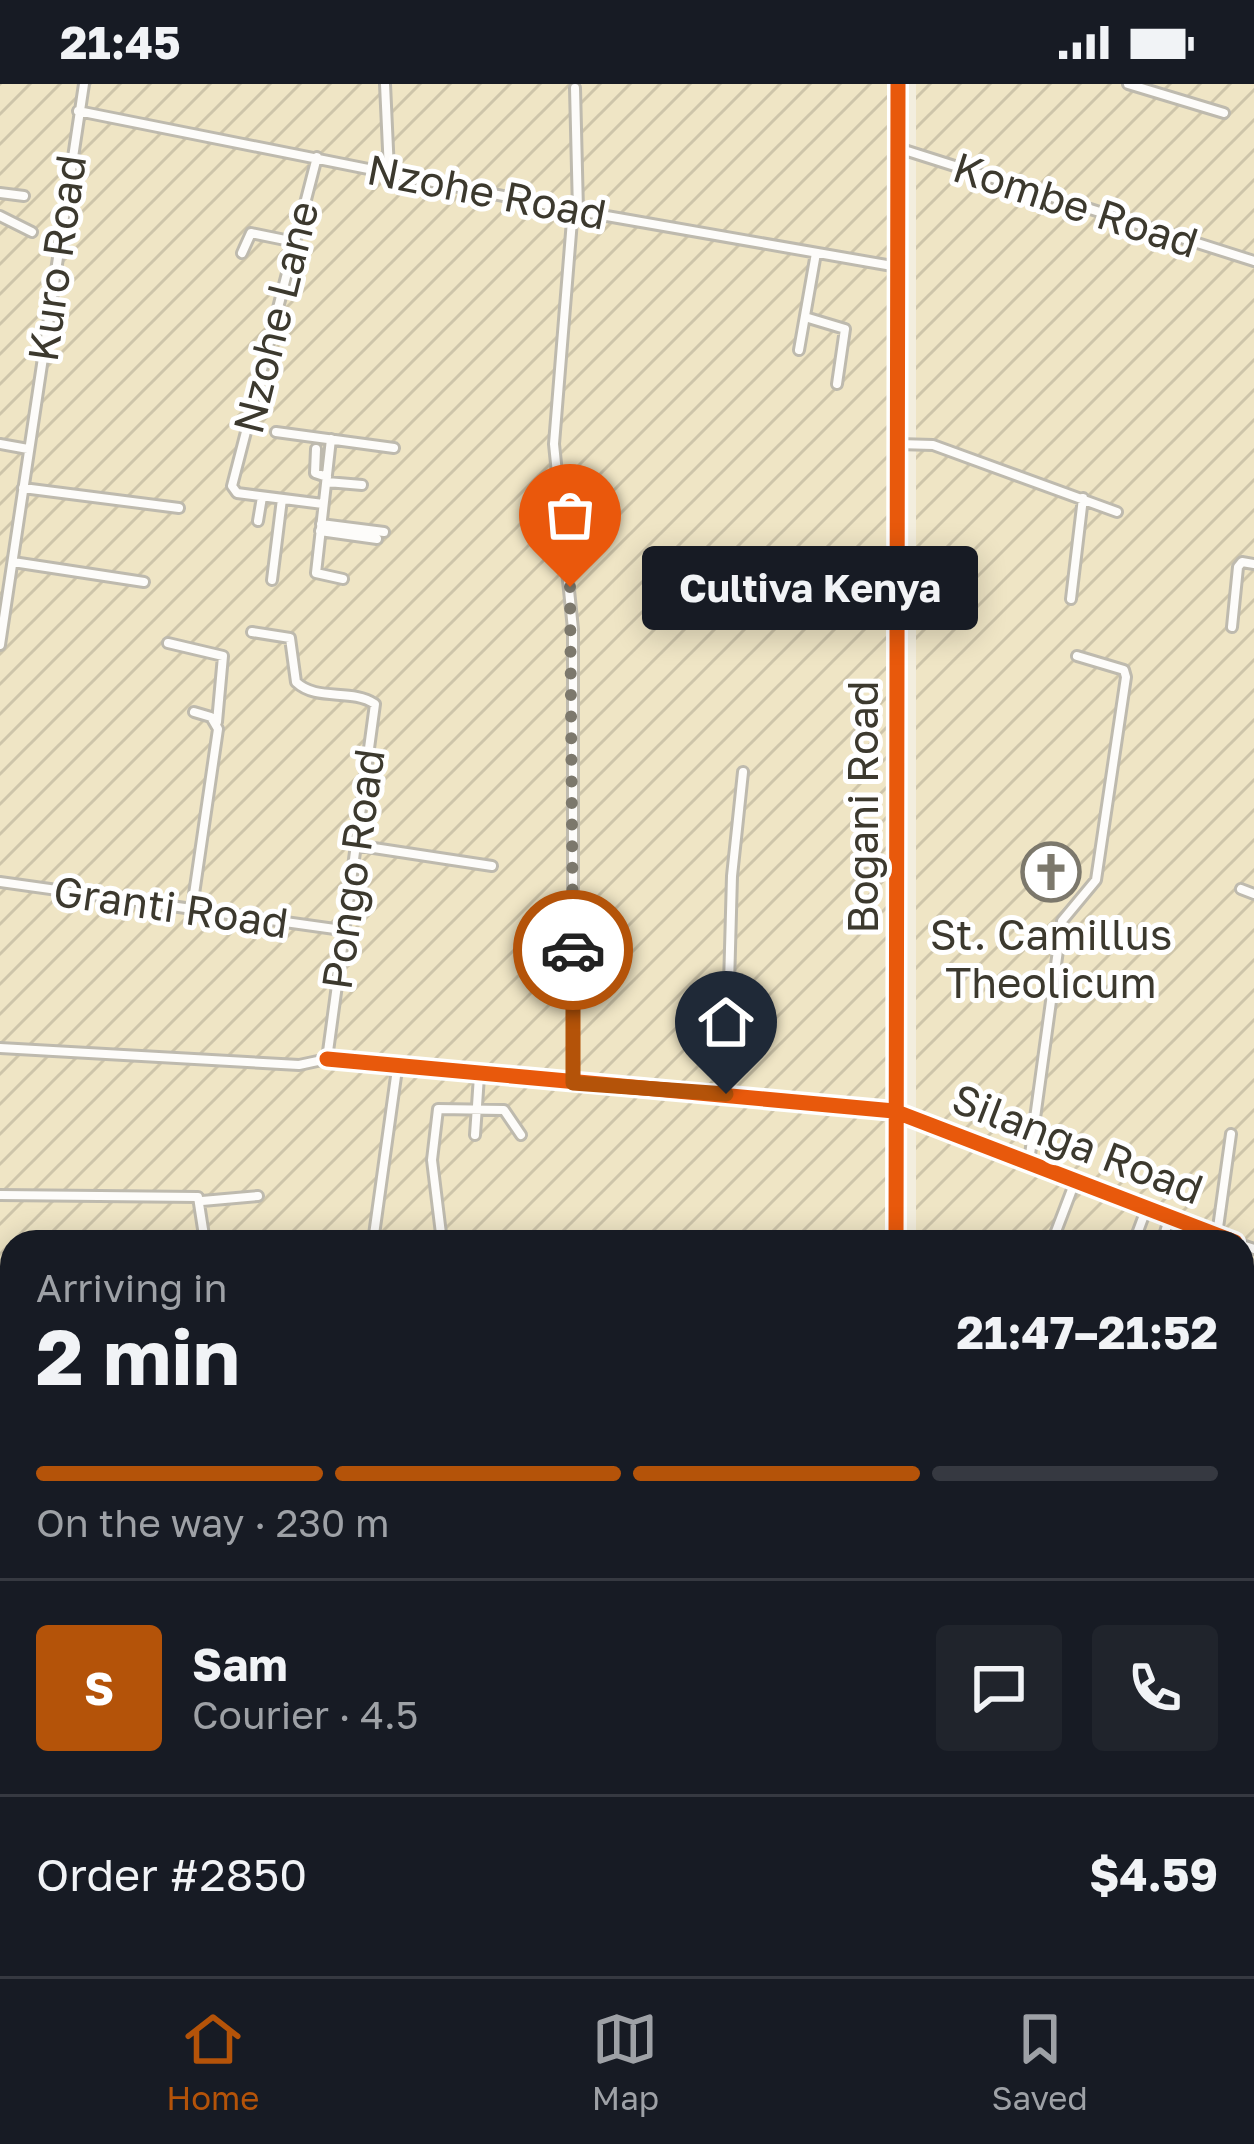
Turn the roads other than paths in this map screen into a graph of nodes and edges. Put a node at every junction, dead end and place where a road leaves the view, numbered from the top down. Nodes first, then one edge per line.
1 (85, 84) edge
2 (385, 84) edge
3 (898, 84) edge
4 (1128, 84) edge
5 (575, 88) dead end
6 (78, 111) junction
7 (1224, 113) dead end
8 (898, 148) junction
9 (316, 158) junction
10 (389, 171) junction
11 (0, 193) edge
12 (24, 196) dead end
13 (576, 210) junction
14 (0, 216) edge
15 (32, 232) dead end
16 (295, 242) junction
17 (816, 253) junction
18 (242, 254) dead end
19 (1254, 261) edge
20 (898, 267) junction
21 (805, 317) junction
22 (799, 350) dead end
23 (837, 384) dead end
24 (276, 432) dead end
25 (331, 439) junction
26 (0, 444) edge
27 (898, 444) junction
28 (28, 448) junction
29 (394, 448) dead end
30 (316, 449) dead end
31 (327, 479) junction
32 (362, 485) dead end
33 (23, 488) junction
34 (262, 497) junction
35 (1083, 498) junction
36 (281, 499) junction
37 (323, 504) junction
38 (179, 508) dead end
39 (1117, 512) dead end
40 (258, 520) dead end
41 (321, 528) junction
42 (380, 535) dead end
43 (13, 562) junction
44 (1254, 565) edge
45 (343, 579) dead end
46 (272, 580) dead end
47 (144, 582) dead end
48 (1071, 599) dead end
49 (1232, 627) dead end
50 (252, 632) dead end
51 (168, 643) dead end
52 (0, 645) edge
53 (1077, 656) dead end
54 (194, 712) dead end
55 (217, 724) junction
56 (743, 772) dead end
57 (354, 845) junction
58 (492, 866) dead end
59 (0, 883) edge
60 (1241, 890) dead end
61 (1254, 894) edge
62 (192, 908) junction
63 (342, 930) junction
64 (0, 1048) edge
65 (327, 1059) junction
66 (397, 1069) junction
67 (479, 1076) junction
68 (573, 1083) junction
69 (726, 1094) junction
70 (477, 1108) junction
71 (894, 1111) junction
72 (1231, 1134) dead end
73 (475, 1135) dead end
74 (520, 1135) dead end
75 (1029, 1162) junction
76 (1076, 1179) junction
77 (0, 1196) edge
78 (257, 1196) dead end
79 (202, 1201) junction
80 (1147, 1207) junction
81 (1169, 1216) junction
82 (204, 1230) edge
83 (375, 1230) edge
84 (441, 1230) edge
85 (896, 1230) edge
86 (1057, 1230) edge
87 (1138, 1230) edge
88 (1165, 1230) edge
89 (1204, 1230) edge
90 (1218, 1230) edge

1 - 6 street, Kuro Road
2 - 10 street
3 - 8 street, Bogani Road
4 - 7 street
5 - 13 street
6 - 9 street, Nzohe Road
6 - 28 street, Kuro Road
8 - 19 street, Kombe Road
8 - 20 street, Bogani Road
9 - 10 street, Nzohe Road
9 - 16 street, Nzohe Lane
10 - 13 street, Nzohe Road
11 - 12 street
13 - 17 street, Nzohe Road
13 - 68 street
14 - 15 street
16 - 18 street
16 - 34 street, Nzohe Lane
17 - 20 street, Nzohe Road
17 - 21 street
20 - 27 street, Bogani Road
21 - 22 street
21 - 23 street
24 - 25 street
25 - 29 street
25 - 31 street
26 - 28 street
27 - 35 street
27 - 71 street, Bogani Road
28 - 33 street, Kuro Road
30 - 31 street
31 - 32 street
31 - 37 street
33 - 38 street
33 - 43 street, Kuro Road
34 - 36 street
34 - 40 street
35 - 39 street
35 - 48 street
36 - 37 street
36 - 46 street
37 - 41 street
41 - 42 street
41 - 45 street
43 - 47 street
43 - 52 street, Kuro Road
44 - 49 street
50 - 57 street, Pongo Road
51 - 55 street
53 - 75 street
54 - 55 street
55 - 62 street
56 - 69 street
57 - 58 street
57 - 63 street, Pongo Road
59 - 62 street, Granti Road
60 - 61 street
62 - 63 street, Granti Road
63 - 65 street, Pongo Road
64 - 65 street, Silanga Road
65 - 66 street, Silanga Road
66 - 67 street, Silanga Road
66 - 83 street
67 - 68 street, Silanga Road
67 - 70 street
68 - 69 street, Silanga Road
69 - 71 street, Silanga Road
70 - 73 street
70 - 74 street
70 - 84 street
71 - 75 street, Silanga Road
71 - 85 street, Bogani Road
72 - 90 street
75 - 76 street, Silanga Road
76 - 80 street, Silanga Road
76 - 86 street
77 - 79 street
78 - 79 street
79 - 82 street
80 - 81 street, Silanga Road
80 - 87 street
81 - 88 street
81 - 89 street, Silanga Road

